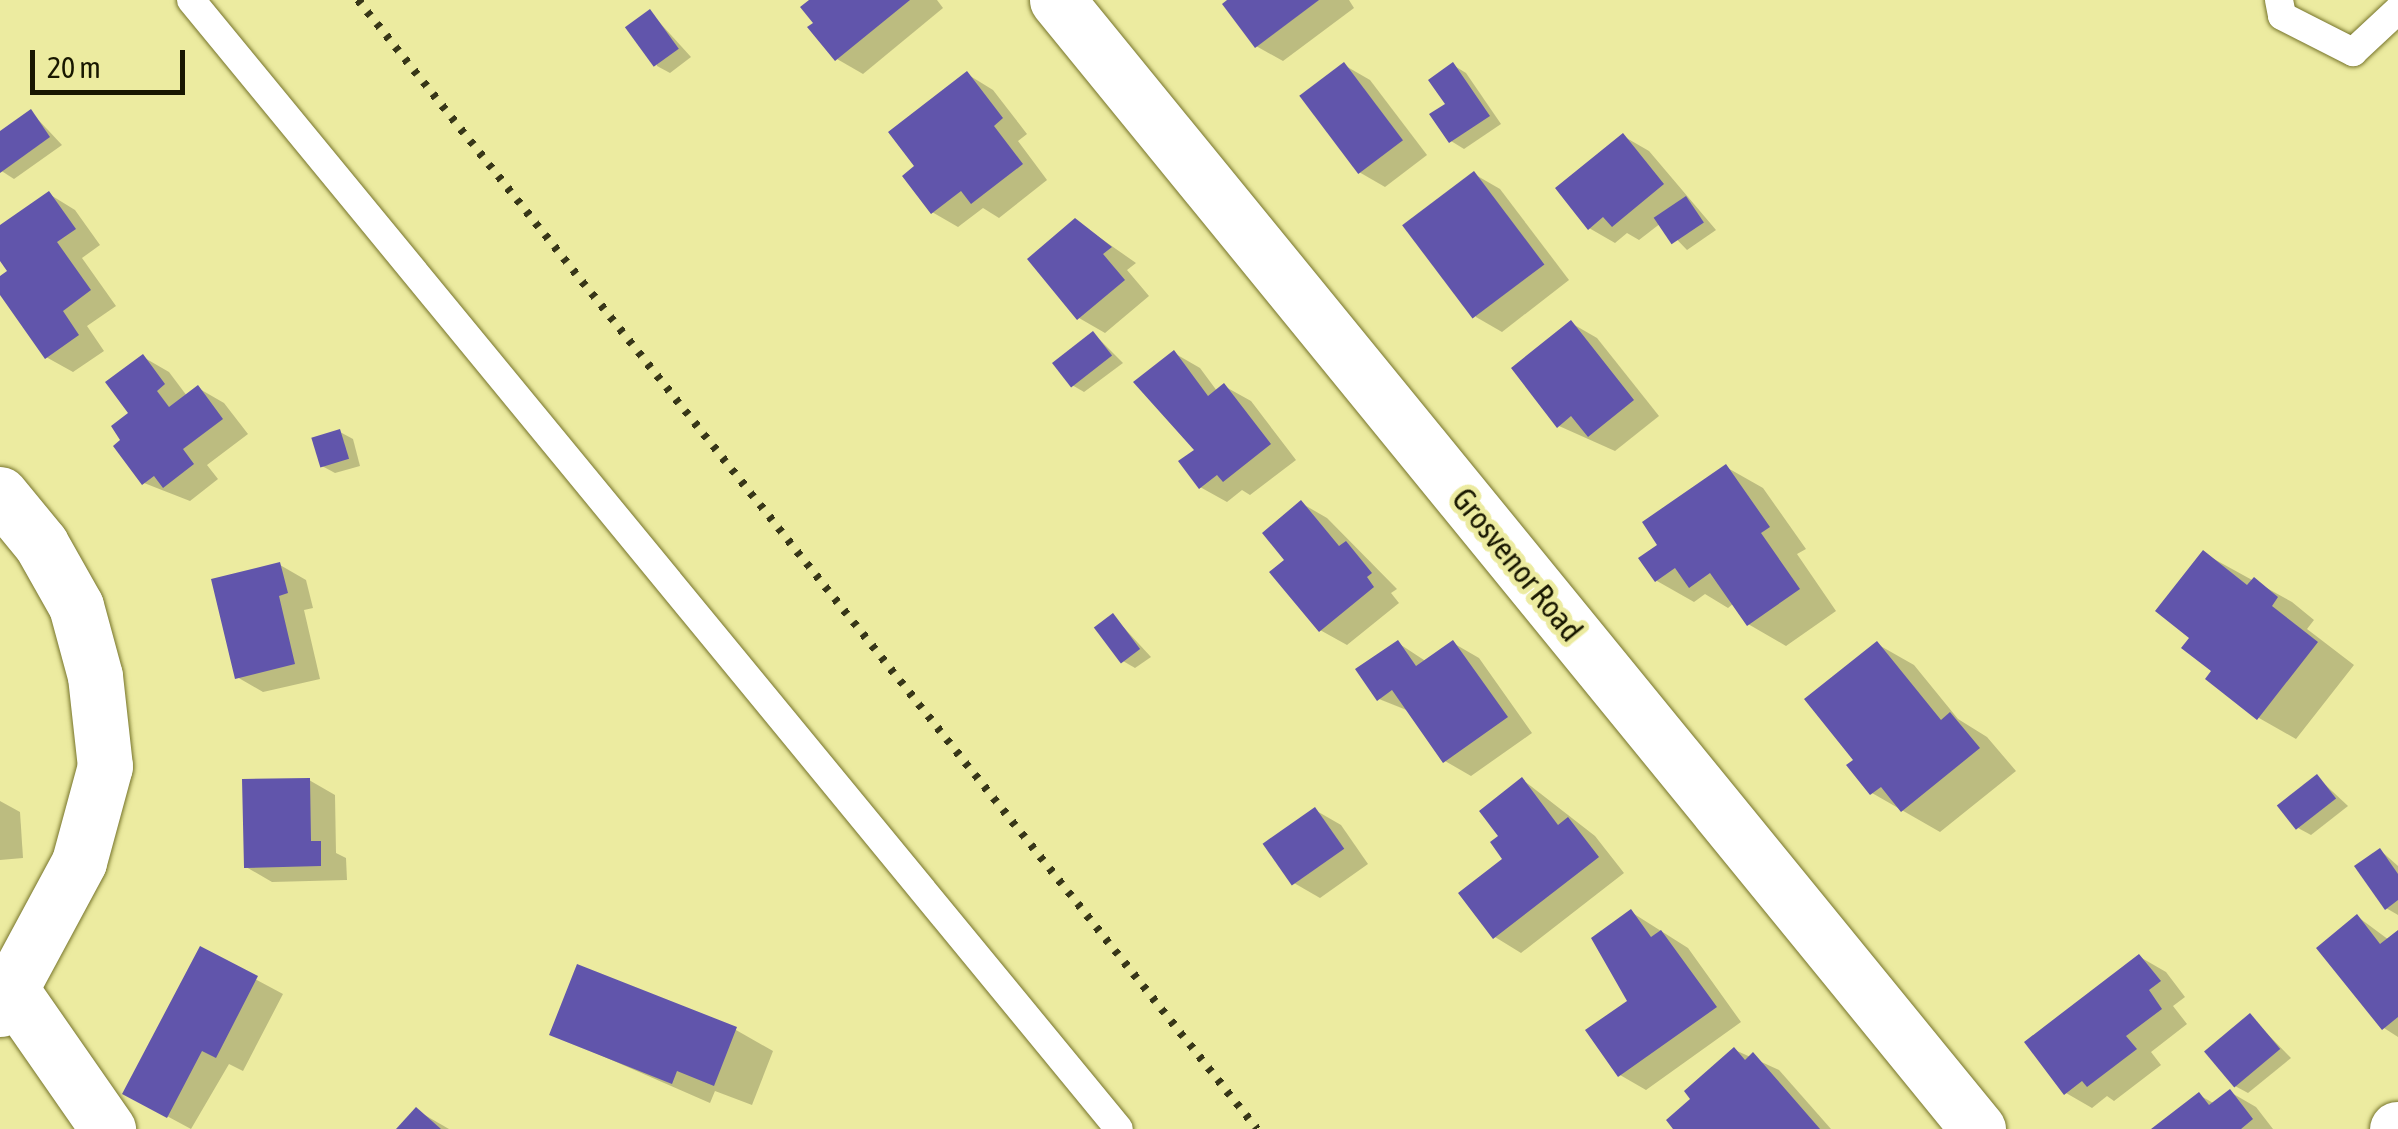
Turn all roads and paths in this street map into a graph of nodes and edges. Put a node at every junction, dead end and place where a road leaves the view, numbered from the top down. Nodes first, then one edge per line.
1 (191, 0) edge
2 (1057, 0) edge
3 (2279, 0) edge
4 (2398, 10) edge
5 (0, 494) edge
6 (3, 995) edge
7 (108, 1129) edge
8 (1120, 1129) edge
9 (1978, 1129) edge

1 - 8 lane
2 - 9 street, Grosvenor Road
3 - 4 lane
5 - 6 street
6 - 7 street

